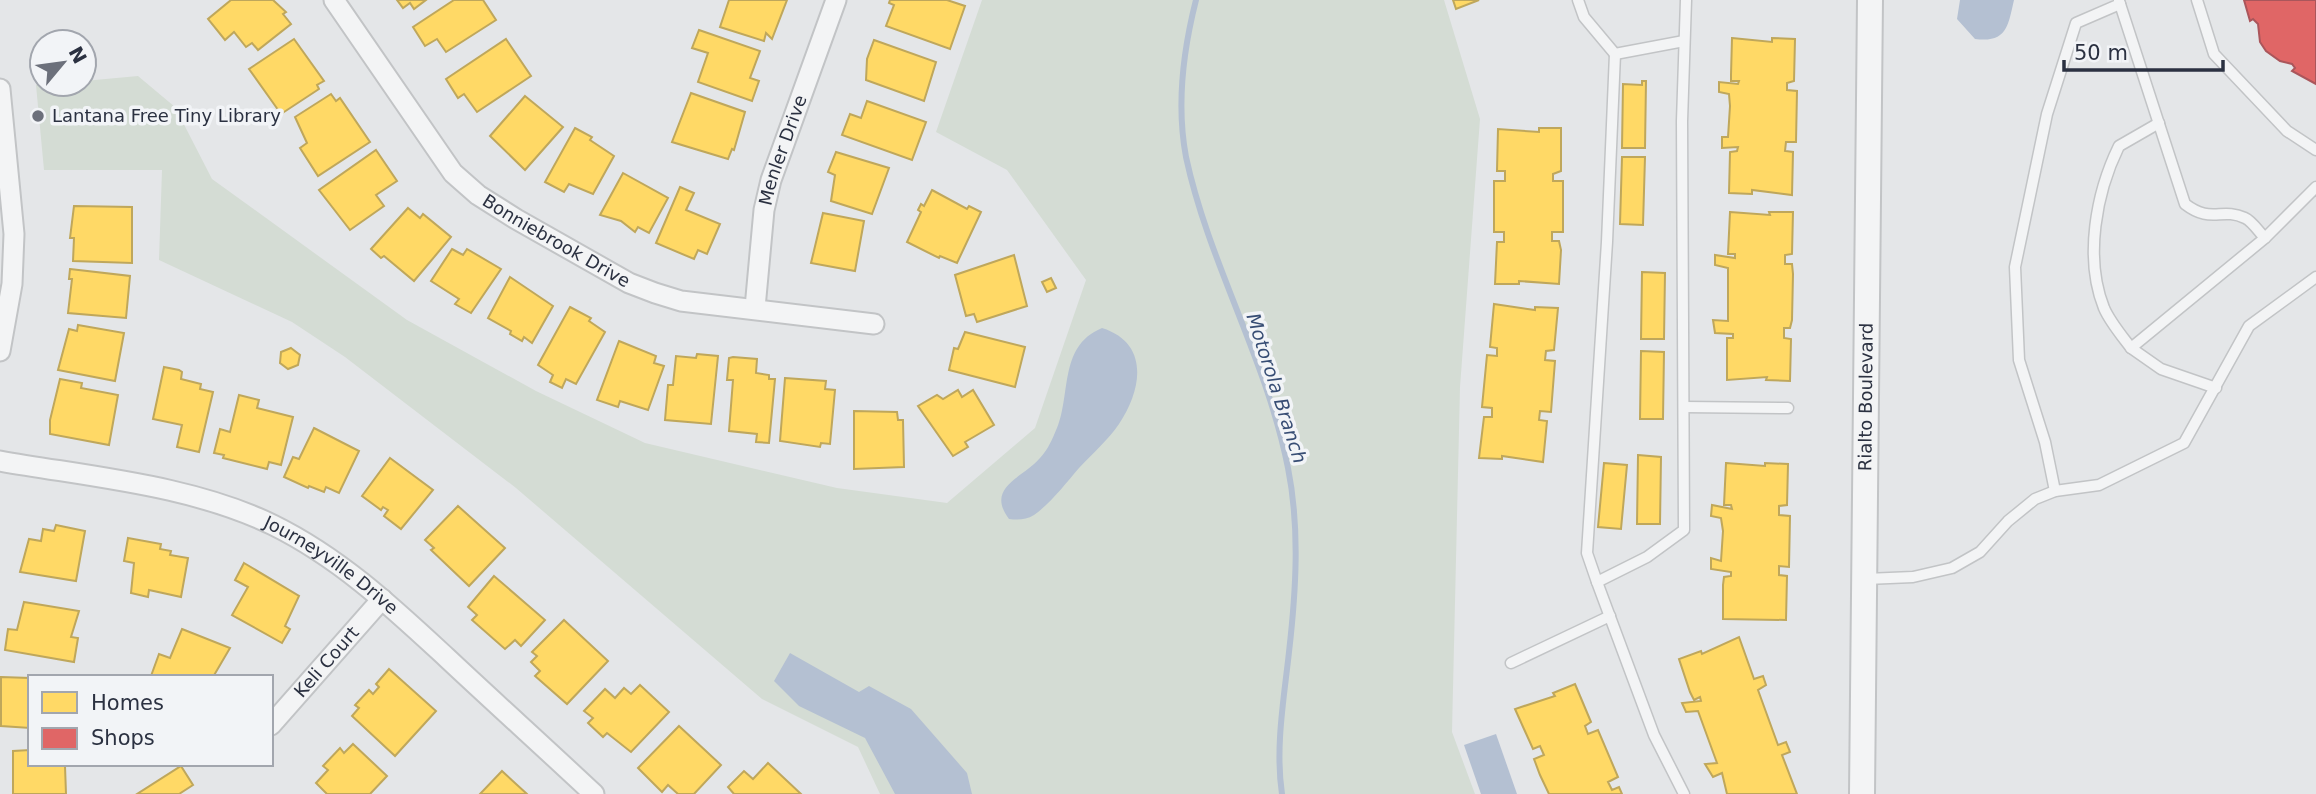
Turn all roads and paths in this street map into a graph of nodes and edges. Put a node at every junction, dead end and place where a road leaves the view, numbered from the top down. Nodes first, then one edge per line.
1 (334, 0) edge
2 (836, 0) edge
3 (1578, 0) edge
4 (1686, 0) edge
5 (1870, 0) edge
6 (2197, 0) edge
7 (2120, 2) edge
8 (1684, 41) junction
9 (1615, 54) junction
10 (0, 89) edge
11 (2160, 123) junction
12 (2316, 150) edge
13 (2316, 187) edge
14 (2265, 238) junction
15 (2316, 277) edge
16 (755, 308) junction
17 (874, 324) dead end
18 (2131, 348) junction
19 (0, 351) edge
20 (2216, 388) junction
21 (1684, 407) junction
22 (1788, 408) dead end
23 (0, 461) edge
24 (2055, 491) junction
25 (1863, 579) junction
26 (1597, 582) junction
27 (382, 599) junction
28 (1610, 616) junction
29 (1511, 663) dead end
30 (273, 723) edge
31 (594, 794) edge
32 (1684, 794) edge
33 (1862, 794) edge

1 - 16 street, Bonniebrook Drive
2 - 16 street, Menler Drive
3 - 9 lane
4 - 8 lane
5 - 25 street, Rialto Boulevard
6 - 12 lane
7 - 11 lane
7 - 24 lane
8 - 9 lane
8 - 21 lane
9 - 26 lane
10 - 19 street
11 - 14 lane
11 - 18 lane
13 - 14 lane
14 - 18 lane
15 - 20 lane
16 - 17 street, Bonniebrook Drive
18 - 20 lane
20 - 24 lane
21 - 22 lane
21 - 26 lane
23 - 27 street, Journeyville Drive
24 - 25 lane
25 - 33 street, Rialto Boulevard
26 - 28 lane
27 - 30 street, Keli Court
27 - 31 street, Journeyville Drive
28 - 29 lane
28 - 32 lane

